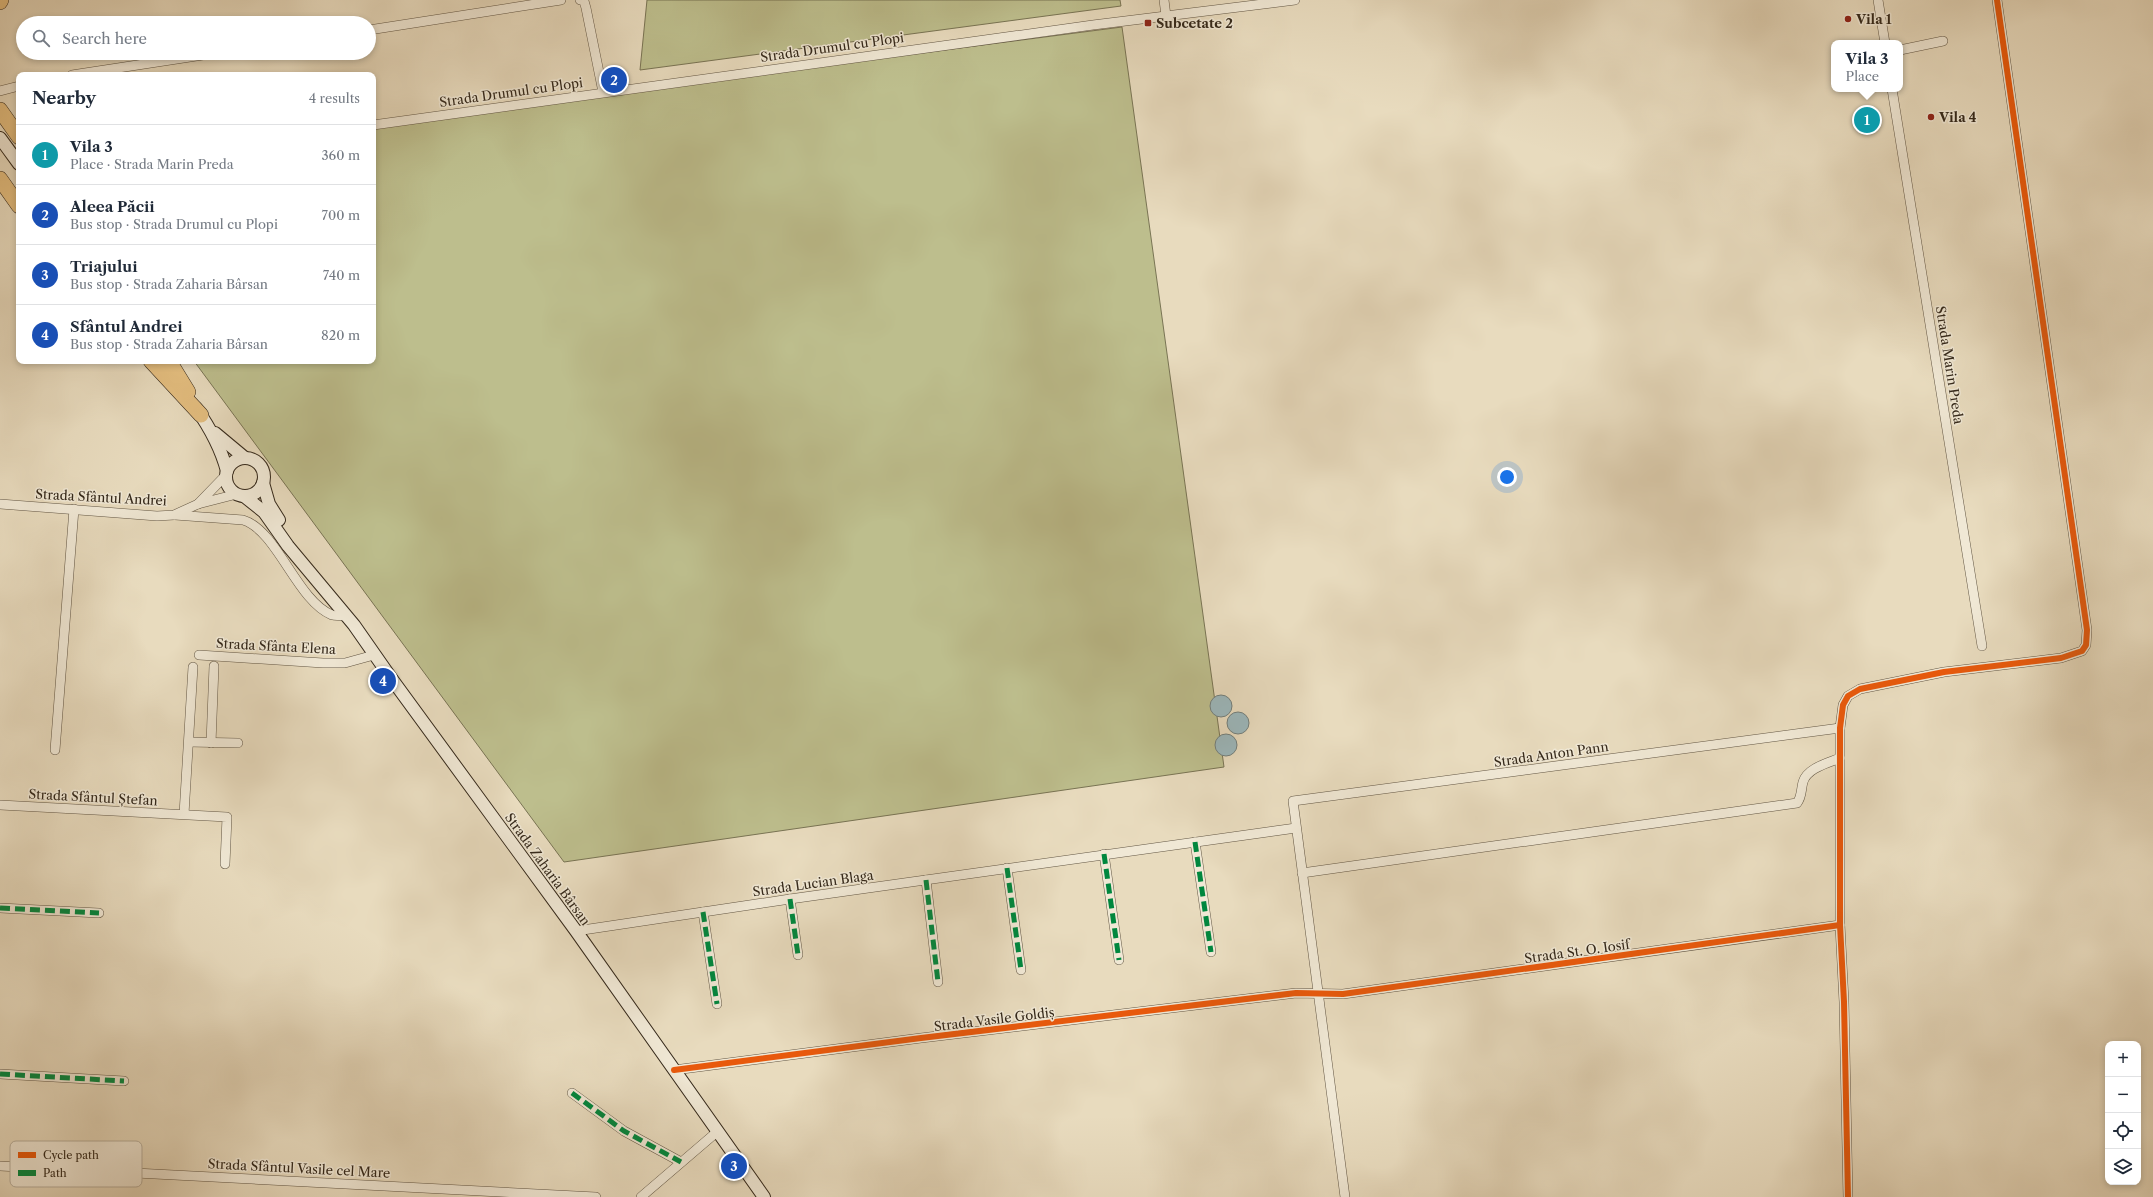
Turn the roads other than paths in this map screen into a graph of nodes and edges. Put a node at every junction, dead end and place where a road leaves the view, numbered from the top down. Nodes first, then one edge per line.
1 (561, 0) edge
2 (580, 0) edge
3 (1164, 0) edge
4 (1295, 0) edge
5 (1878, 0) edge
6 (1997, 0) edge
7 (1166, 16) junction
8 (376, 29) edge
9 (1885, 40) edge
10 (1943, 41) dead end
11 (1903, 49) edge
12 (170, 60) edge
13 (92, 72) edge
14 (16, 87) edge
15 (0, 91) edge
16 (603, 92) junction
17 (1892, 92) edge
18 (0, 110) edge
19 (376, 125) edge
20 (16, 133) edge
21 (0, 138) edge
22 (16, 160) edge
23 (0, 180) edge
24 (16, 202) edge
25 (154, 364) edge
26 (164, 364) edge
27 (171, 364) edge
28 (205, 421) junction
29 (245, 458) junction
30 (227, 472) junction
31 (263, 483) junction
32 (240, 495) junction
33 (0, 504) edge
34 (198, 504) junction
35 (74, 509) junction
36 (174, 514) junction
37 (303, 563) junction
38 (347, 616) junction
39 (1982, 646) dead end
40 (199, 655) dead end
41 (374, 655) junction
42 (193, 666) dead end
43 (214, 666) dead end
44 (1840, 728) junction
45 (189, 742) junction
46 (211, 743) junction
47 (238, 743) dead end
48 (55, 750) dead end
49 (1840, 758) junction
50 (0, 805) edge
51 (184, 814) junction
52 (1296, 828) junction
53 (1195, 842) junction
54 (1104, 854) junction
55 (225, 864) dead end
56 (1007, 868) junction
57 (1302, 873) junction
58 (926, 880) junction
59 (790, 898) junction
60 (0, 908) edge
61 (703, 912) junction
62 (99, 913) dead end
63 (1840, 925) junction
64 (576, 931) junction
65 (1211, 952) dead end
66 (798, 955) dead end
67 (1119, 960) dead end
68 (1020, 970) dead end
69 (938, 982) dead end
70 (1317, 994) junction
71 (717, 1004) dead end
72 (674, 1070) junction
73 (0, 1074) edge
74 (124, 1081) dead end
75 (572, 1093) dead end
76 (718, 1131) junction
77 (680, 1162) junction
78 (0, 1166) edge
79 (10, 1167) edge
80 (142, 1173) edge
81 (596, 1197) edge
82 (641, 1197) edge
83 (764, 1197) edge
84 (1345, 1197) edge
85 (1848, 1197) edge

1 - 8 street
2 - 16 street
3 - 7 street
4 - 7 street, Strada Drumul cu Plopi
5 - 9 street
6 - 44 street
7 - 16 street, Strada Drumul cu Plopi
10 - 11 street
12 - 13 street
14 - 15 street
16 - 19 street, Strada Drumul cu Plopi
17 - 39 street, Strada Marin Preda
18 - 20 highway
21 - 22 main road
23 - 24 highway
25 - 28 highway
26 - 28 main road
27 - 28 highway
28 - 29 main road
28 - 30 main road
29 - 30 main road
29 - 31 main road
30 - 32 main road
30 - 34 street, Strada Sfântul Andrei
31 - 32 main road
31 - 37 main road
32 - 34 street, Strada Sfântul Andrei
32 - 37 main road
33 - 35 street, Strada Sfântul Andrei
34 - 36 street, Strada Sfântul Andrei
35 - 36 street, Strada Sfântul Andrei
35 - 48 street
36 - 38 street
37 - 38 main road, Strada Zaharia Bârsan
38 - 41 main road, Strada Zaharia Bârsan
40 - 41 street, Strada Sfânta Elena
41 - 64 main road, Strada Zaharia Bârsan
42 - 45 street
43 - 46 street
44 - 49 street
44 - 52 street, Strada Anton Pann
45 - 46 street
45 - 51 street
46 - 47 street
49 - 57 street
49 - 63 street
50 - 51 street, Strada Sfântul Ștefan
51 - 55 street, Strada Sfântul Ștefan
52 - 53 street, Strada Lucian Blaga
52 - 57 street
53 - 54 street, Strada Lucian Blaga
53 - 65 street
54 - 56 street, Strada Lucian Blaga
54 - 67 street
56 - 58 street, Strada Lucian Blaga
56 - 68 street
57 - 70 street
58 - 59 street, Strada Lucian Blaga
58 - 69 street
59 - 61 street, Strada Lucian Blaga
59 - 66 street
60 - 62 street
61 - 64 street, Strada Lucian Blaga
61 - 71 street
63 - 70 street, Strada St. O. Iosif
63 - 85 street
64 - 72 main road, Strada Zaharia Bârsan
70 - 72 street, Strada Vasile Goldiș
70 - 84 street
72 - 76 main road, Strada Zaharia Bârsan
73 - 74 street
75 - 77 street
76 - 77 street
76 - 83 main road, Strada Zaharia Bârsan
77 - 82 street
78 - 79 street, Strada Sfântul Vasile cel Mare
80 - 81 street, Strada Sfântul Vasile cel Mare

